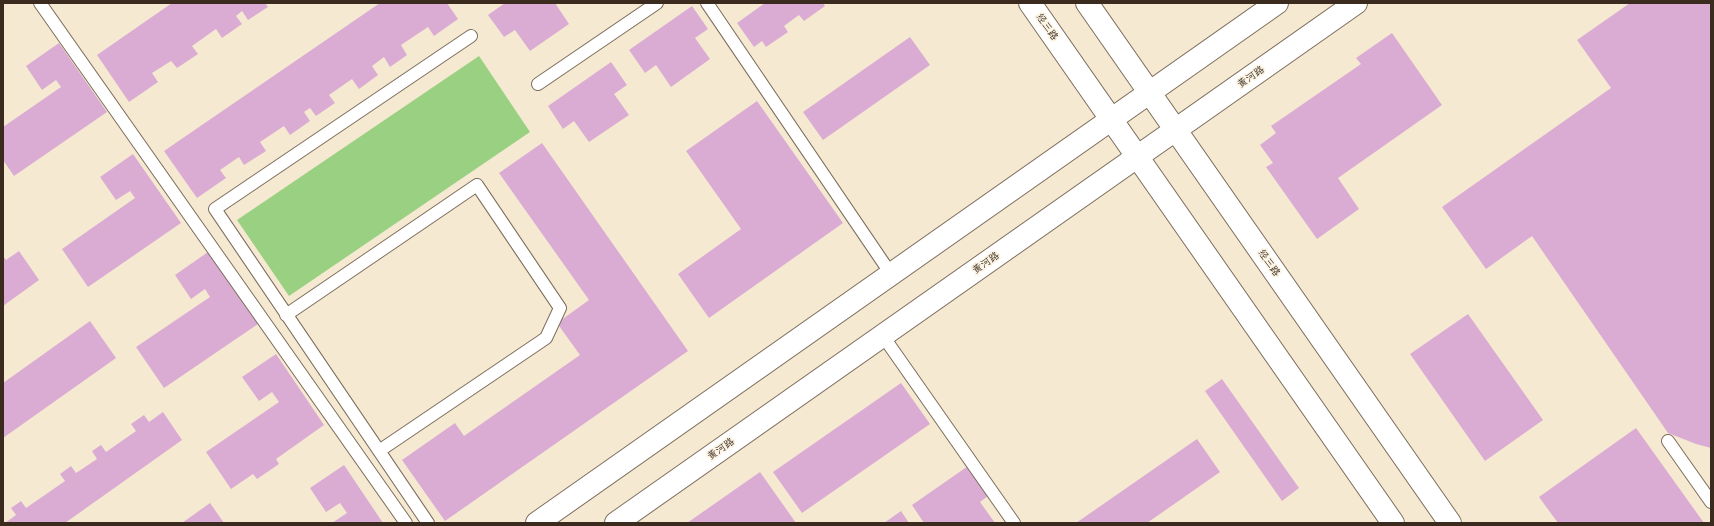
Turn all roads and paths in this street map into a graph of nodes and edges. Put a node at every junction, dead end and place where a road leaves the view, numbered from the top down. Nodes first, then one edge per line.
1 (40, 3) edge
2 (657, 3) edge
3 (707, 3) edge
4 (1030, 3) edge
5 (1087, 3) edge
6 (1277, 3) edge
7 (1356, 3) edge
8 (471, 36) dead end
9 (538, 84) dead end
10 (1150, 92) junction
11 (1111, 119) junction
12 (1176, 130) junction
13 (1137, 157) junction
14 (891, 274) junction
15 (286, 315) junction
16 (883, 336) junction
17 (1668, 441) dead end
18 (379, 451) junction
19 (1711, 502) edge
20 (406, 523) edge
21 (428, 523) edge
22 (537, 523) edge
23 (616, 523) edge
24 (1014, 523) edge
25 (1393, 523) edge
26 (1450, 523) edge

1 - 20 lane
2 - 9 lane
3 - 14 lane
4 - 11 main road, 经三路
5 - 10 main road, 经三路
6 - 10 main road
7 - 12 main road, 黄河路
8 - 15 lane
10 - 11 main road
10 - 12 main road, 经三路
11 - 13 main road, 经三路
11 - 14 main road
12 - 13 main road, 黄河路
12 - 26 main road, 经三路
13 - 16 main road, 黄河路
13 - 25 main road, 经三路
14 - 22 main road
15 - 18 lane
15 - 18 lane
16 - 23 main road, 黄河路
16 - 24 lane
17 - 19 lane
18 - 21 lane

